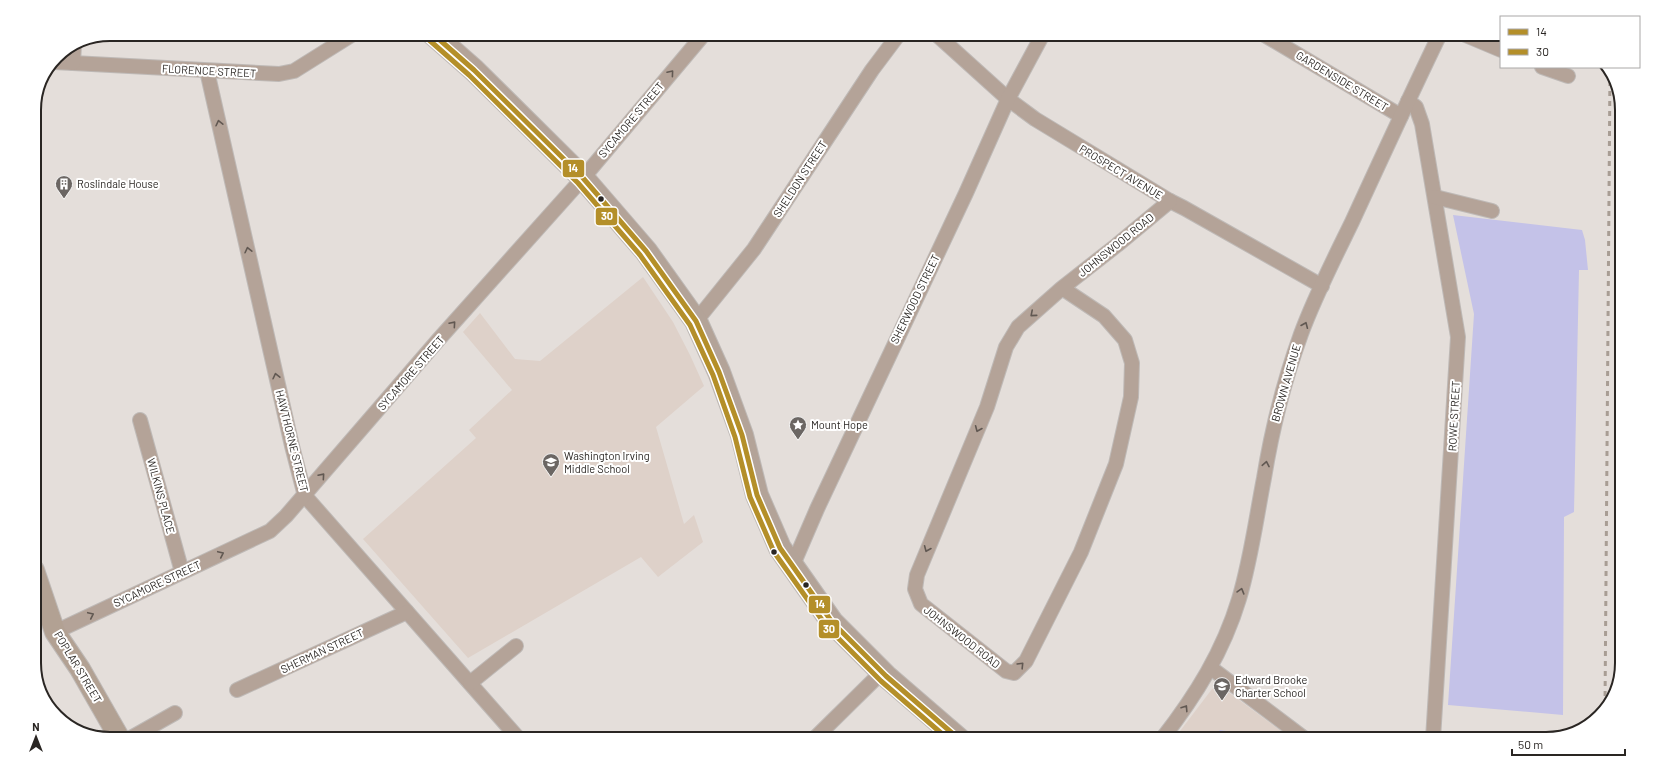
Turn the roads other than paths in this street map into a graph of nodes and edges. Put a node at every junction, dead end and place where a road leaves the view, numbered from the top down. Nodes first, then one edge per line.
1 (342, 41) edge
2 (441, 41) edge
3 (698, 41) edge
4 (893, 41) edge
5 (944, 41) edge
6 (1039, 41) edge
7 (1275, 41) edge
8 (1437, 41) edge
9 (1480, 41) edge
10 (1500, 50) edge
11 (74, 52) edge
12 (61, 62) edge
13 (73, 63) junction
14 (1545, 68) edge
15 (207, 71) junction
16 (1568, 76) dead end
17 (1008, 99) junction
18 (1408, 101) junction
19 (1401, 116) junction
20 (583, 178) junction
21 (1435, 197) junction
22 (1170, 201) junction
23 (1492, 211) dead end
24 (1322, 286) junction
25 (1062, 288) junction
26 (696, 321) junction
27 (140, 420) dead end
28 (305, 496) junction
29 (792, 567) junction
30 (182, 572) junction
31 (41, 591) edge
32 (407, 612) junction
33 (55, 632) junction
34 (516, 646) dead end
35 (1211, 668) junction
36 (882, 672) junction
37 (470, 683) junction
38 (237, 690) dead end
39 (175, 713) dead end
40 (116, 732) edge
41 (141, 732) edge
42 (513, 732) edge
43 (821, 732) edge
44 (951, 732) edge
45 (1167, 732) edge
46 (1296, 732) edge
47 (1433, 732) edge

1 - 15 street, FLORENCE STREET
2 - 20 main road
20 -> 3 street, SYCAMORE STREET
4 - 26 street, SHELDON STREET
5 - 17 street, PROSPECT AVENUE
6 - 17 street, SHERWOOD STREET
7 - 19 street, GARDENSIDE STREET
8 - 18 street, BROWN AVENUE
9 - 10 street
11 - 13 street
12 - 13 street, FLORENCE STREET
13 - 15 street, FLORENCE STREET
14 - 16 street
28 -> 15 street, HAWTHORNE STREET
17 - 22 street, PROSPECT AVENUE
17 - 29 street, SHERWOOD STREET
18 - 19 street, BROWN AVENUE
18 - 21 street, ROWE STREET
19 - 24 street, BROWN AVENUE
20 - 26 main road
28 -> 20 street, SYCAMORE STREET
21 - 23 street
21 - 47 street, ROWE STREET
22 - 24 street, PROSPECT AVENUE
22 - 25 street, JOHNSWOOD ROAD
35 -> 24 street, BROWN AVENUE
25 -> 25 street, JOHNSWOOD ROAD
26 - 29 main road
27 - 30 street, WILKINS PLACE
30 -> 28 street, SYCAMORE STREET
28 - 32 street, HAWTHORNE STREET
29 - 36 main road
33 -> 30 street, SYCAMORE STREET
31 - 33 street, POPLAR STREET
32 - 37 street, HAWTHORNE STREET
32 - 38 street, SHERMAN STREET
33 - 40 street, POPLAR STREET
34 - 37 street
45 -> 35 street, BROWN AVENUE
35 - 46 street
36 - 43 street
36 - 44 main road
37 - 42 street, HAWTHORNE STREET
39 - 41 street

